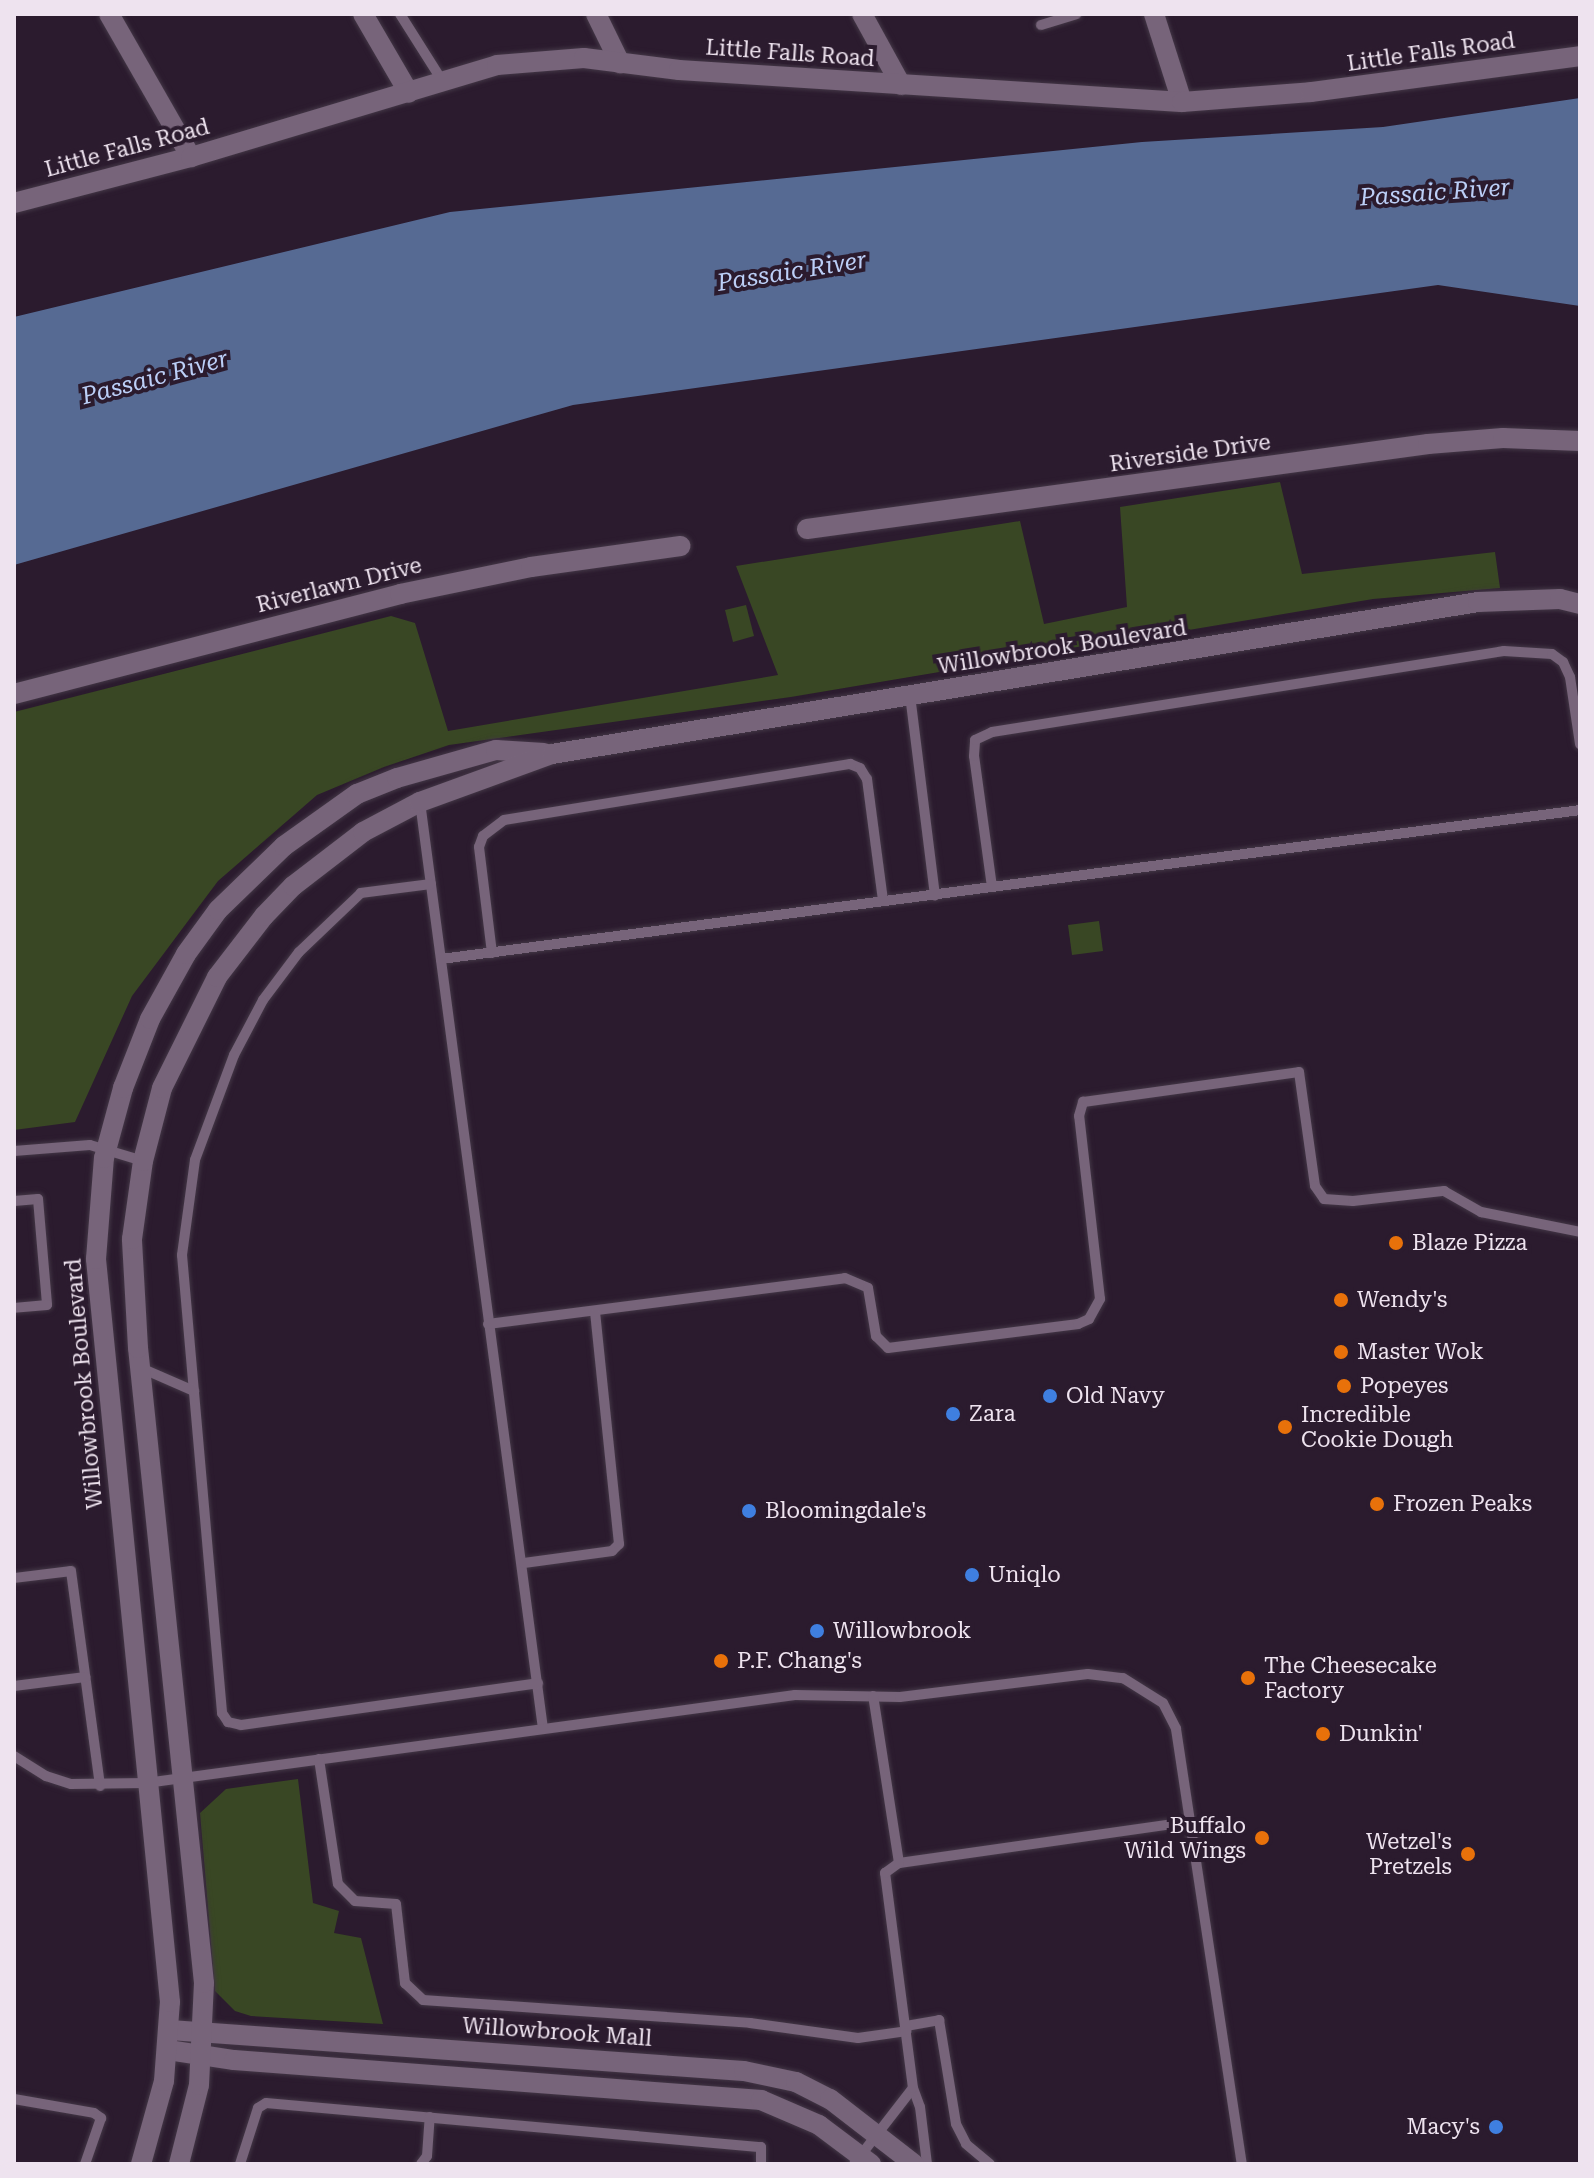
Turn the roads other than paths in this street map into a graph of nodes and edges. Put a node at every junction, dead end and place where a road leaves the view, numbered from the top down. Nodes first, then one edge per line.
1 (109, 14) edge
2 (363, 14) edge
3 (400, 14) edge
4 (596, 14) edge
5 (862, 14) edge
6 (1076, 14) edge
7 (1154, 14) edge
8 (1041, 25) dead end
9 (1580, 56) edge
10 (620, 63) junction
11 (443, 82) junction
12 (901, 85) junction
13 (409, 93) junction
14 (1182, 102) junction
15 (191, 157) junction
16 (14, 203) edge
17 (1580, 441) edge
18 (807, 529) dead end
19 (681, 546) dead end
20 (1580, 604) edge
21 (14, 694) edge
22 (910, 695) junction
23 (1580, 744) edge
24 (552, 754) junction
25 (420, 802) junction
26 (1580, 810) edge
27 (431, 884) junction
28 (992, 887) junction
29 (935, 895) junction
30 (883, 901) junction
31 (492, 953) junction
32 (441, 959) junction
33 (14, 1151) edge
34 (105, 1152) junction
35 (143, 1161) junction
36 (14, 1201) edge
37 (1580, 1232) edge
38 (14, 1308) edge
39 (595, 1313) junction
40 (488, 1324) junction
41 (141, 1368) junction
42 (194, 1391) junction
43 (524, 1563) junction
44 (14, 1578) edge
45 (85, 1677) junction
46 (538, 1683) junction
47 (14, 1686) edge
48 (873, 1696) junction
49 (543, 1729) junction
50 (14, 1756) edge
51 (319, 1759) junction
52 (184, 1777) junction
53 (146, 1783) junction
54 (100, 1786) junction
55 (1188, 1822) junction
56 (899, 1863) junction
57 (906, 2029) junction
58 (204, 2034) junction
59 (169, 2040) junction
60 (203, 2055) junction
61 (913, 2088) junction
62 (14, 2099) edge
63 (430, 2117) junction
64 (878, 2136) junction
65 (862, 2161) edge
66 (85, 2164) edge
67 (141, 2164) edge
68 (179, 2164) edge
69 (240, 2164) edge
70 (421, 2164) edge
71 (761, 2164) edge
72 (914, 2164) edge
73 (927, 2164) edge
74 (990, 2164) edge
75 (1242, 2164) edge

1 - 15 street
2 - 13 street
3 - 11 lane
4 - 10 street
5 - 12 street
6 - 8 lane
7 - 14 street
9 - 14 street, Little Falls Road
10 - 11 street, Little Falls Road
10 - 12 street, Little Falls Road
11 - 13 street, Little Falls Road
12 - 14 street, Little Falls Road
13 - 15 street, Little Falls Road
15 - 16 street, Little Falls Road
17 - 18 street, Riverside Drive
19 - 21 street, Riverlawn Drive
20 - 22 street, Willowbrook Boulevard
22 - 24 street, Willowbrook Boulevard
22 - 29 lane
23 - 28 lane
24 - 25 street, Willowbrook Boulevard
24 - 34 street, Willowbrook Boulevard
25 - 27 lane
25 - 35 street, Willowbrook Boulevard
26 - 28 lane
27 - 32 lane
27 - 42 lane
28 - 29 lane
29 - 30 lane
30 - 31 lane
30 - 31 lane
31 - 32 lane
32 - 40 lane
33 - 34 lane
34 - 35 lane
34 - 53 street, Willowbrook Boulevard
35 - 41 street, Willowbrook Boulevard
36 - 38 lane
37 - 39 lane
39 - 40 lane
39 - 43 lane
40 - 43 lane
41 - 42 lane
41 - 52 street, Willowbrook Boulevard
42 - 46 lane
43 - 46 lane
44 - 45 lane
45 - 47 lane
45 - 54 lane
46 - 49 lane
48 - 49 lane
48 - 55 lane
48 - 56 lane
49 - 51 lane
50 - 54 lane
51 - 52 lane
51 - 57 lane
52 - 53 lane
52 - 58 street, Willowbrook Boulevard
53 - 54 lane
53 - 59 street, Willowbrook Boulevard
55 - 56 lane
55 - 75 lane
56 - 57 lane
57 - 61 lane
57 - 74 lane
58 - 59 street, Willowbrook Mall
58 - 60 street, Willowbrook Boulevard
58 - 64 street, Willowbrook Mall
59 - 60 street
59 - 67 street, Willowbrook Boulevard
60 - 65 street
60 - 68 street, Willowbrook Boulevard
61 - 64 lane
61 - 73 lane
62 - 66 lane
63 - 69 lane
63 - 70 lane
63 - 71 lane
64 - 65 lane
64 - 72 street, Willowbrook Mall

